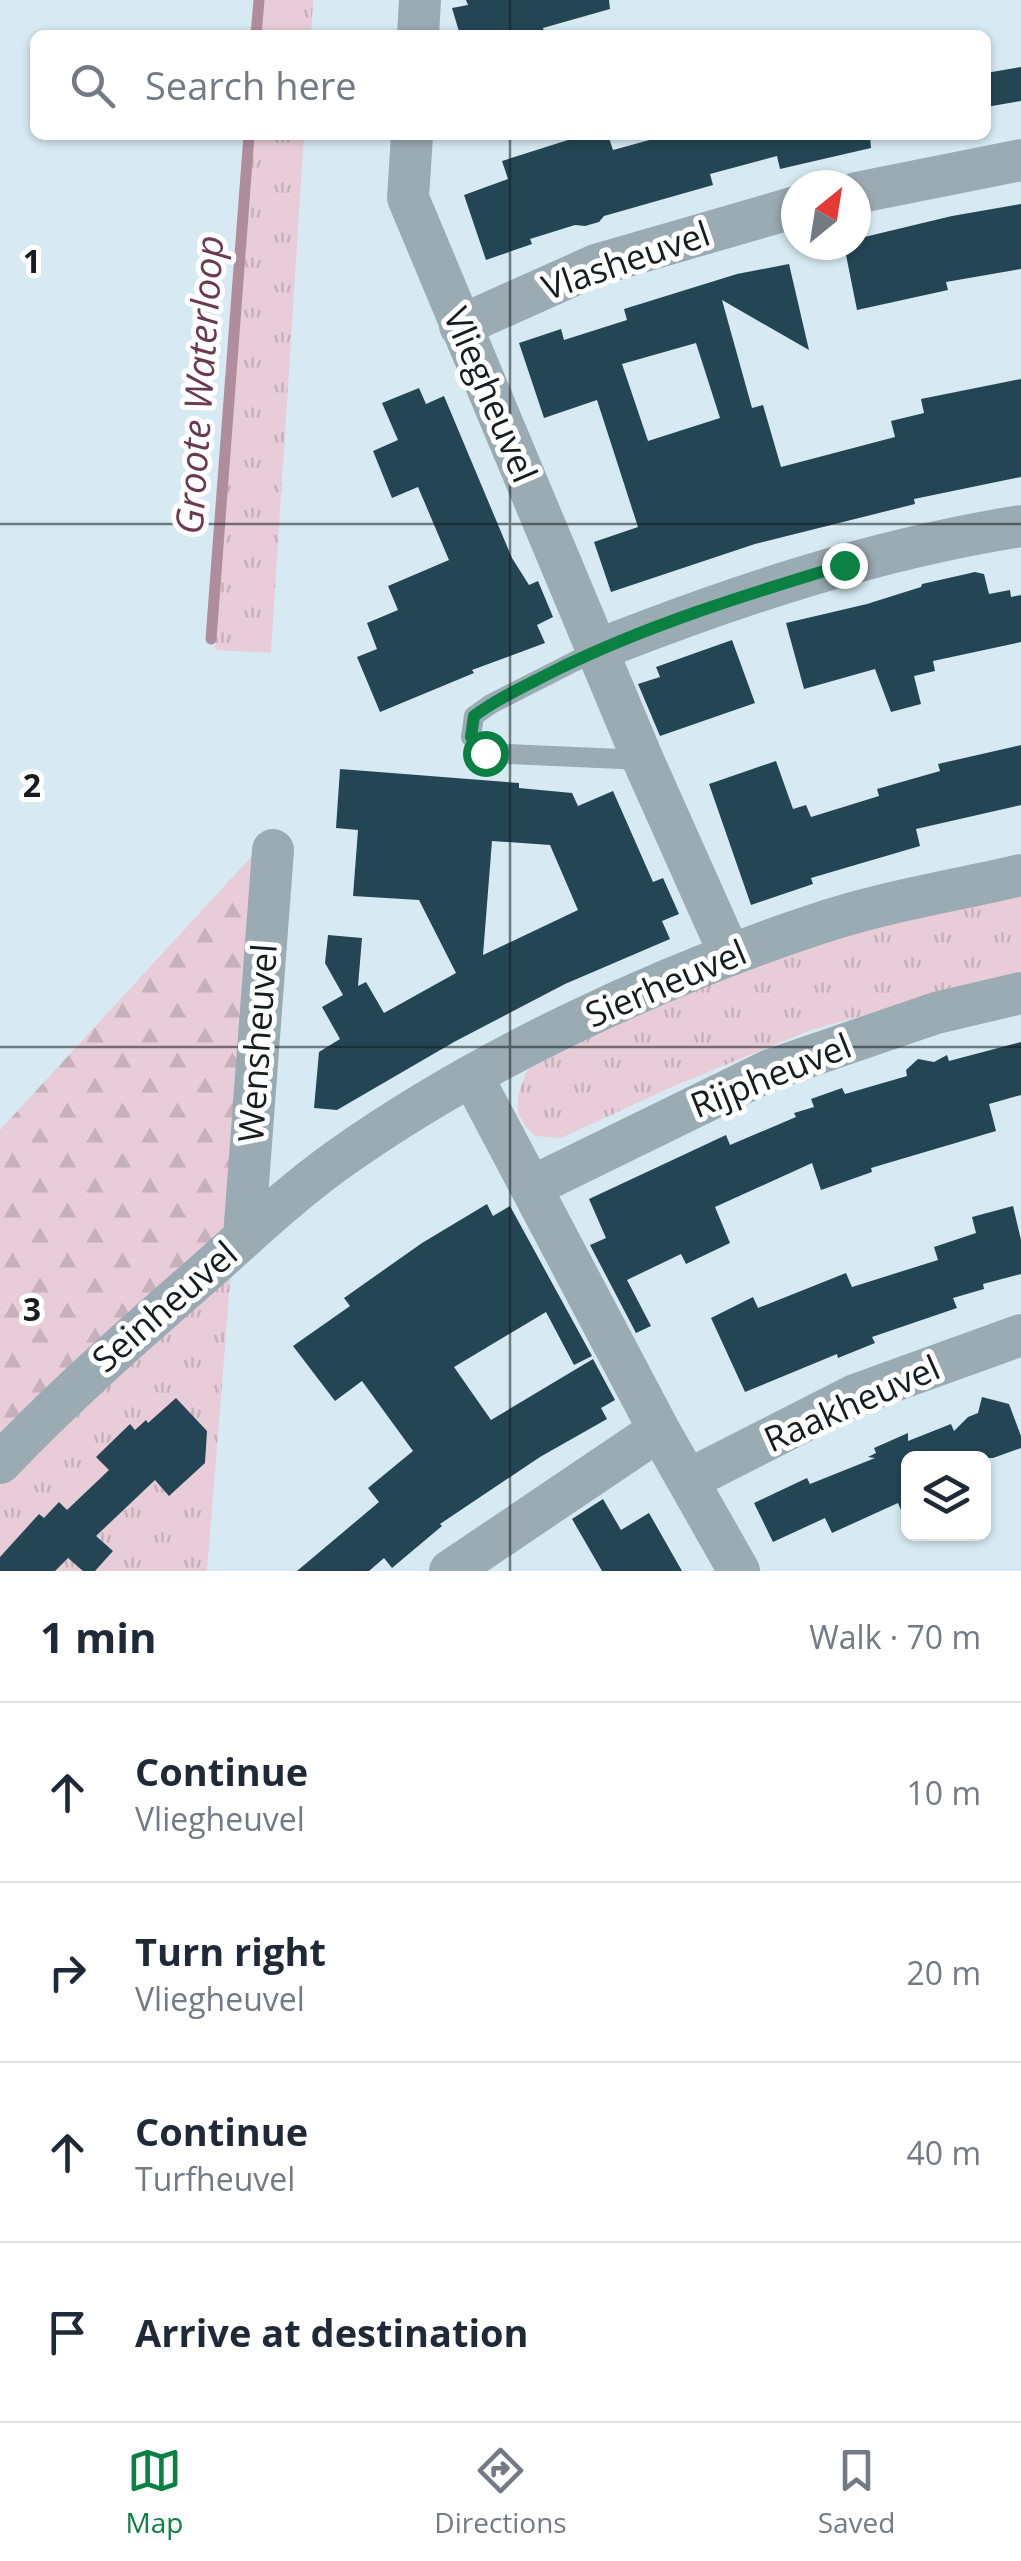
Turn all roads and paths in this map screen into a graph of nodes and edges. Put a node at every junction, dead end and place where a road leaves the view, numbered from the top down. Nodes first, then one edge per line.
1 (420, 0) edge
2 (418, 30) edge
3 (412, 140) edge
4 (1021, 160) edge
5 (871, 190) edge
6 (781, 211) edge
7 (460, 326) junction
8 (1021, 526) edge
9 (597, 650) junction
10 (643, 760) junction
11 (272, 850) dead end
12 (1021, 875) edge
13 (730, 954) junction
14 (1021, 993) edge
15 (472, 1076) junction
16 (339, 1160) joint
17 (531, 1187) junction
18 (244, 1237) junction
19 (1021, 1335) edge
20 (659, 1430) junction
21 (0, 1463) edge
22 (688, 1480) junction
23 (450, 1571) edge
24 (739, 1571) edge

1 - 2 street
3 - 7 street, Vliegheuvel
4 - 5 street
6 - 7 street, Vlasheuvel
7 - 9 street, Vliegheuvel
8 - 9 street
9 - 10 street, Vliegheuvel
9 - 10 lane
10 - 13 street, Vliegheuvel
11 - 18 street, Wensheuvel
12 - 13 street, Sierheuvel
13 - 15 street, Sierheuvel
14 - 17 street, Rijpheuvel
15 - 16 street, Sierheuvel
15 - 17 street
16 - 18 street, Seinheuvel
17 - 20 street
18 - 21 street, Seinheuvel
19 - 22 street, Raakheuvel
20 - 22 street
20 - 23 street
22 - 24 street

